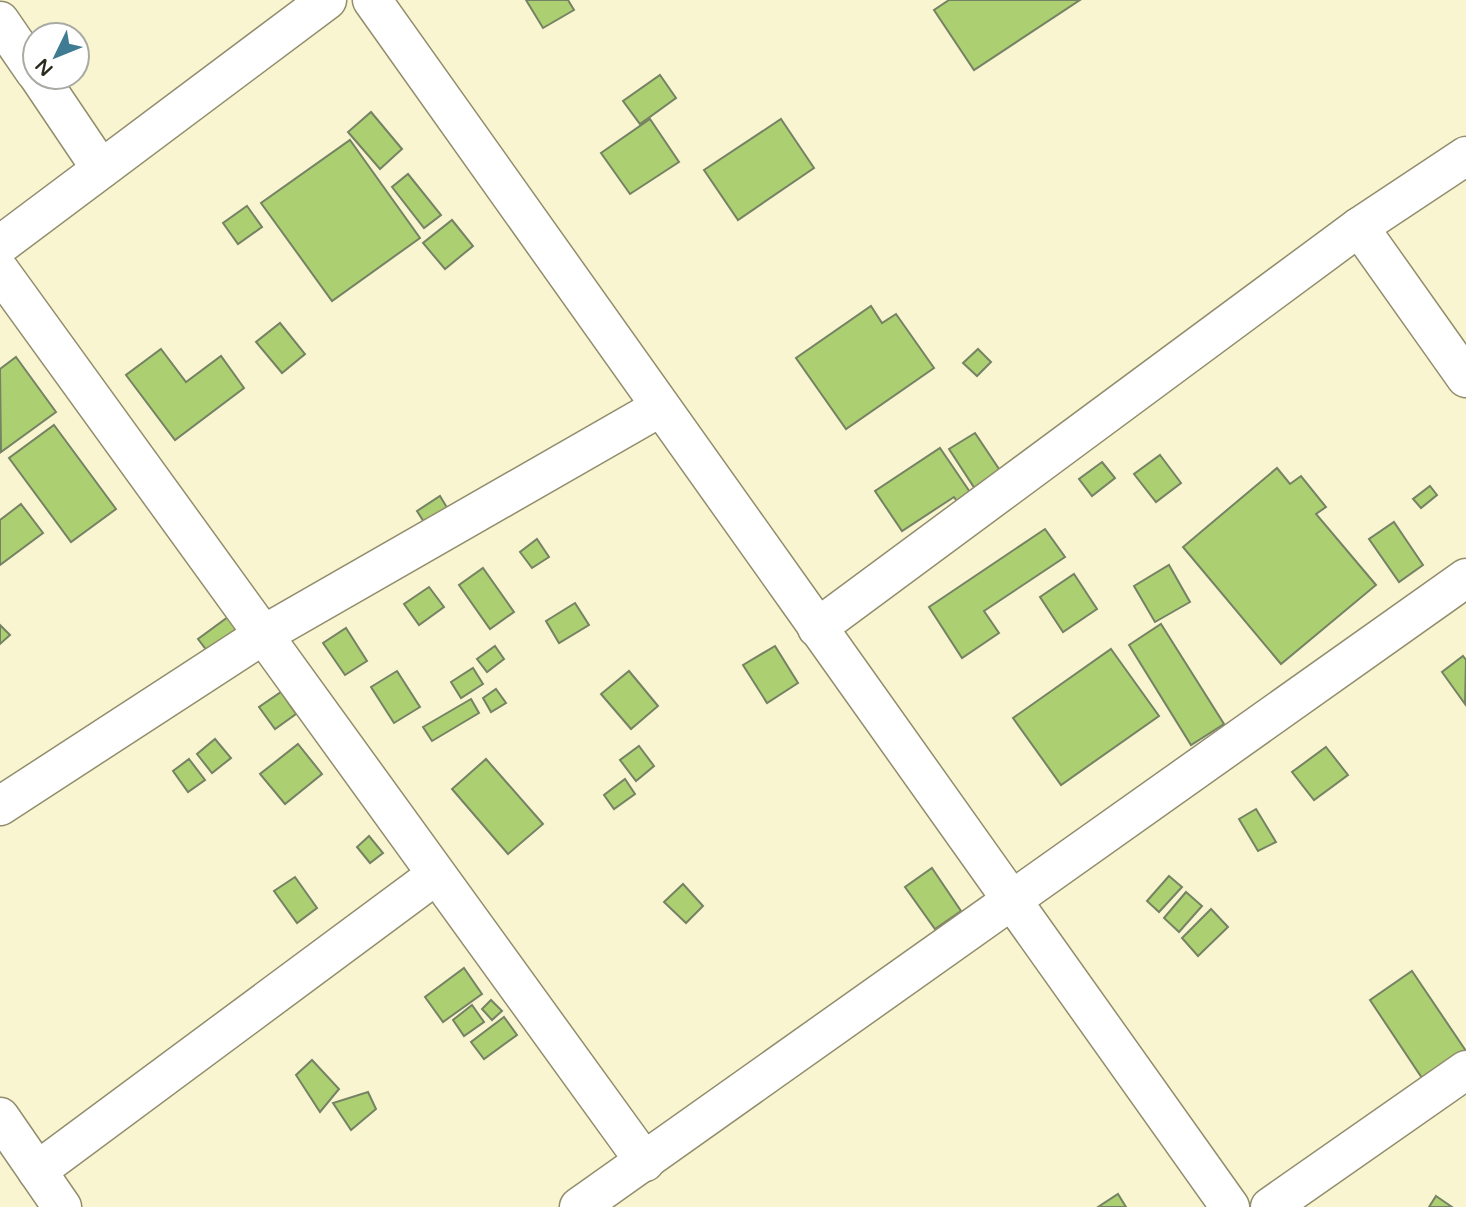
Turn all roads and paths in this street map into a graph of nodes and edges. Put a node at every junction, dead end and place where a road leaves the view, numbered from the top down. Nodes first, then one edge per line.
1 (327, 0) edge
2 (372, 0) edge
3 (0, 21) edge
4 (21, 52) edge
5 (48, 91) edge
6 (1466, 156) edge
7 (101, 169) junction
8 (1359, 227) junction
9 (0, 245) edge
10 (0, 271) edge
11 (1466, 378) edge
12 (659, 408) junction
13 (1466, 578) edge
14 (817, 628) junction
15 (264, 635) junction
16 (0, 806) edge
17 (436, 875) junction
18 (1013, 899) junction
19 (1466, 1070) edge
20 (0, 1117) edge
21 (645, 1162) junction
22 (37, 1171) junction
23 (62, 1207) edge
24 (579, 1207) edge
25 (1230, 1207) edge
26 (1269, 1207) edge

1 - 7 street
2 - 12 street
3 - 4 street
5 - 7 street
6 - 8 street
7 - 9 street
8 - 11 street
8 - 14 street
10 - 15 street
12 - 14 street
12 - 15 street
13 - 18 street
14 - 18 street
15 - 16 street
15 - 17 street
17 - 21 street
17 - 22 street
18 - 21 street
18 - 25 street
19 - 26 street
20 - 22 street
21 - 24 street
22 - 23 street

